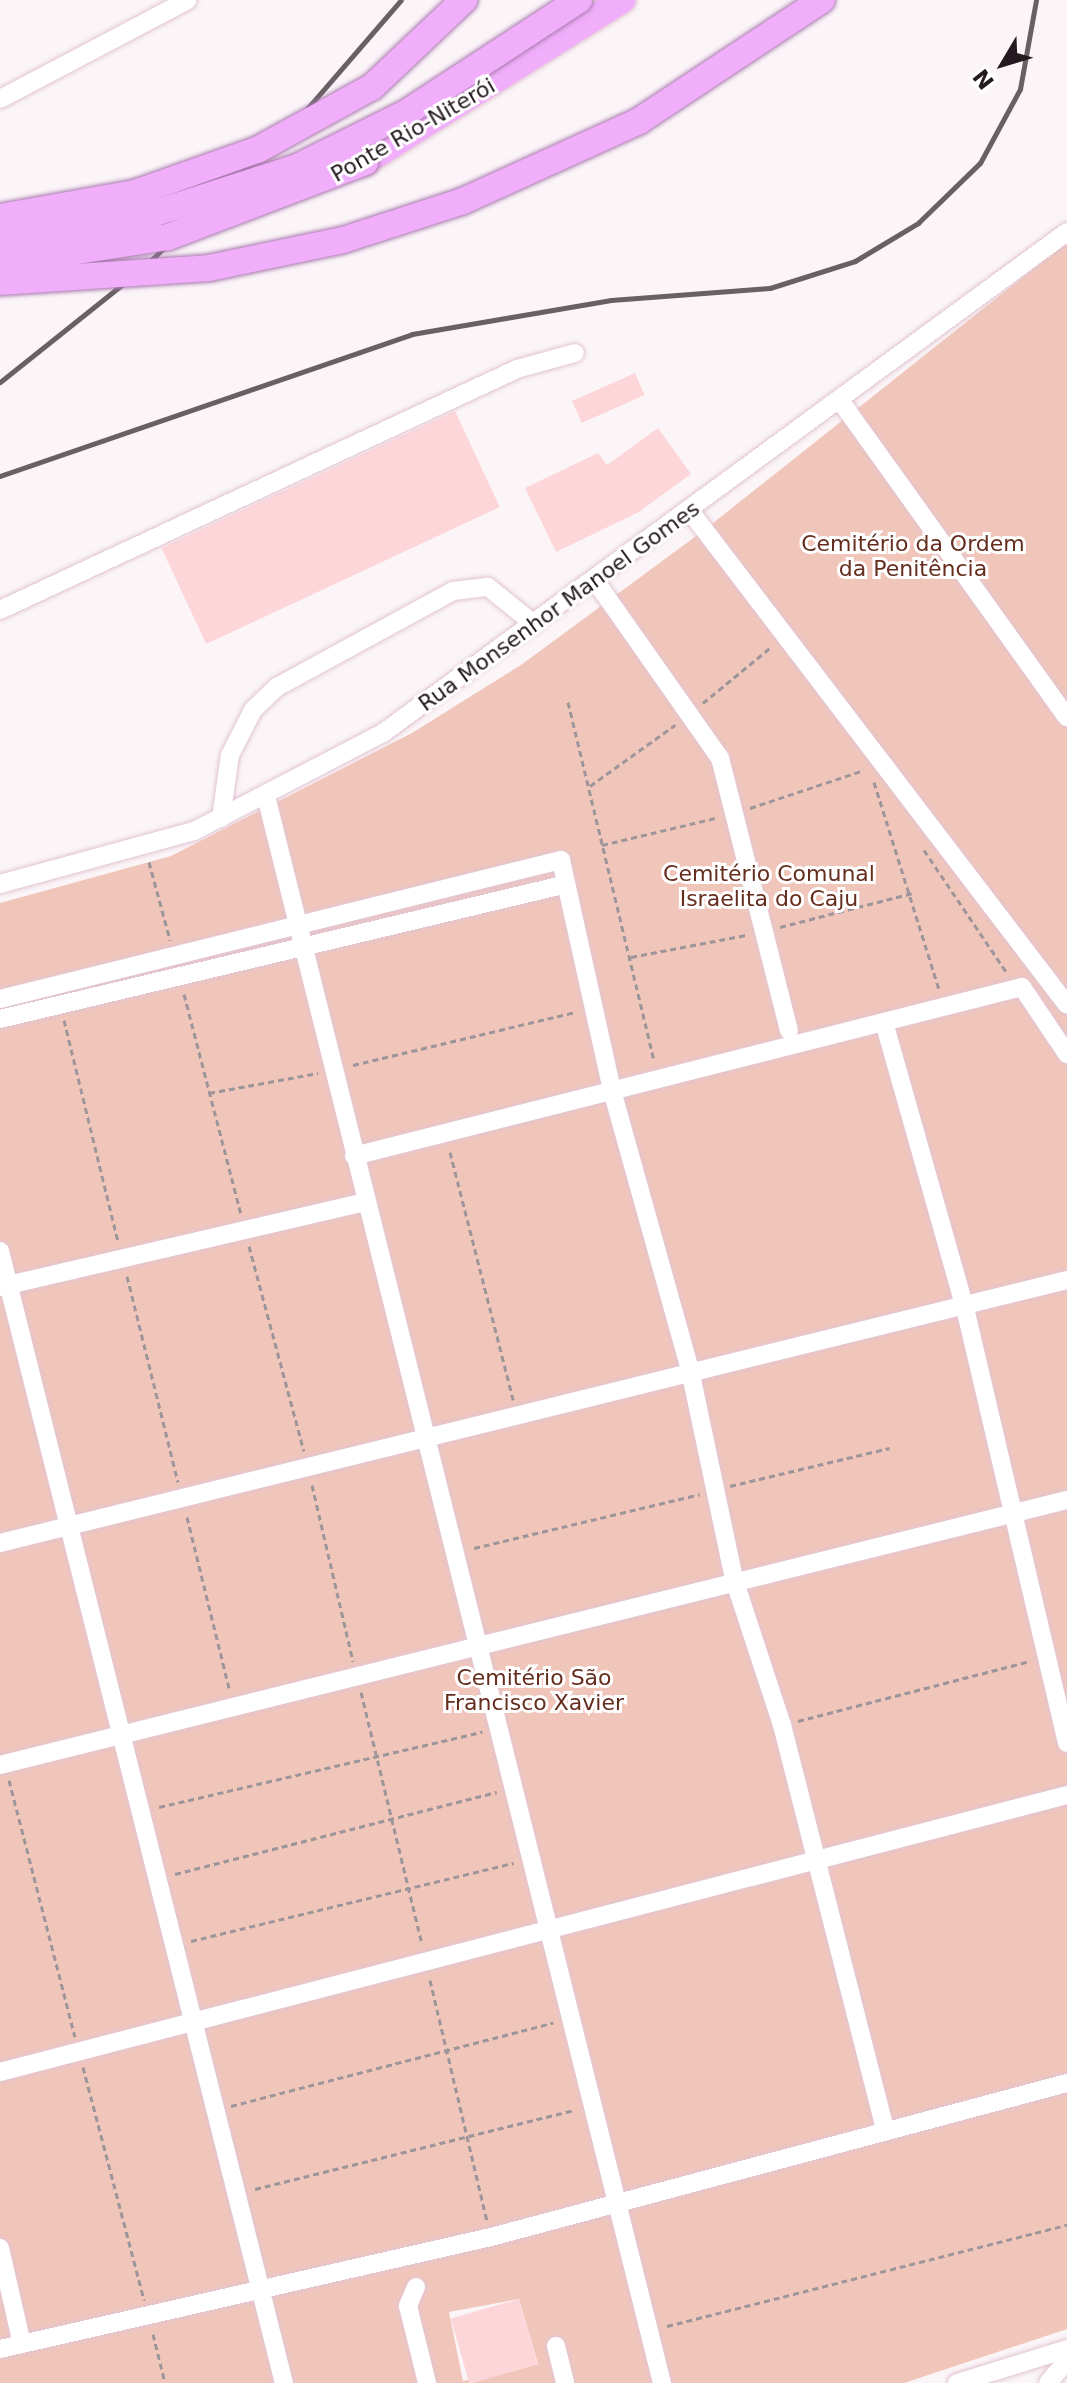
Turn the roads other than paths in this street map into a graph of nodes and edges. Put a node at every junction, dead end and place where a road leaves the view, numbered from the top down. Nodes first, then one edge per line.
1 (188, 0) edge
2 (464, 0) edge
3 (579, 0) edge
4 (622, 0) edge
5 (822, 0) edge
6 (0, 99) edge
7 (0, 217) edge
8 (1067, 232) edge
9 (0, 240) edge
10 (0, 263) edge
11 (0, 282) edge
12 (575, 353) dead end
13 (839, 399) junction
14 (690, 511) junction
15 (594, 579) junction
16 (0, 610) edge
17 (534, 624) junction
18 (1067, 717) edge
19 (266, 796) junction
20 (221, 818) junction
21 (0, 884) edge
22 (563, 885) junction
23 (294, 923) junction
24 (299, 942) junction
25 (176, 963) junction
26 (0, 999) edge
27 (1067, 1005) edge
28 (0, 1019) edge
29 (884, 1022) junction
30 (789, 1030) dead end
31 (1067, 1054) edge
32 (613, 1094) junction
33 (354, 1156) junction
34 (366, 1202) junction
35 (0, 1251) edge
36 (1067, 1280) edge
37 (4, 1286) edge
38 (965, 1308) junction
39 (690, 1370) junction
40 (426, 1436) junction
41 (1067, 1500) edge
42 (1012, 1514) junction
43 (71, 1526) junction
44 (0, 1543) edge
45 (734, 1579) junction
46 (478, 1645) junction
47 (119, 1739) junction
48 (1067, 1743) edge
49 (0, 1765) edge
50 (1067, 1795) edge
51 (816, 1857) junction
52 (546, 1927) junction
53 (190, 2021) junction
54 (0, 2072) edge
55 (1067, 2083) edge
56 (885, 2128) junction
57 (613, 2204) junction
58 (0, 2248) edge
59 (416, 2287) dead end
60 (261, 2293) junction
61 (22, 2344) junction
62 (556, 2346) dead end
63 (0, 2349) edge
64 (1067, 2349) edge
65 (1067, 2360) edge
66 (284, 2383) edge
67 (427, 2383) edge
68 (565, 2383) edge
69 (662, 2383) edge
70 (957, 2383) edge
71 (1048, 2383) edge

1 - 6 street
2 - 7 highway, bridge
3 - 9 highway, Ponte Rio-Niterói, bridge
4 - 10 highway, Ponte Rio-Niterói, bridge
5 - 11 highway, bridge
8 - 13 street, Rua Monsenhor Manoel Gomes
12 - 16 street
13 - 14 street, Rua Monsenhor Manoel Gomes
13 - 18 street
14 - 15 street, Rua Monsenhor Manoel Gomes
14 - 27 street
15 - 17 street, Rua Monsenhor Manoel Gomes
15 - 30 street
17 - 19 street, Rua Monsenhor Manoel Gomes
17 - 20 street
19 - 20 street, Rua Monsenhor Manoel Gomes
19 - 23 street
20 - 21 street, Rua Monsenhor Manoel Gomes
22 - 23 street
22 - 24 street
22 - 32 street
23 - 24 street
23 - 25 street
24 - 25 street
24 - 33 street
25 - 26 street
25 - 28 street
29 - 31 street
29 - 32 street
29 - 38 street
32 - 33 street
32 - 39 street
33 - 34 street
34 - 37 street
34 - 40 street
35 - 37 street
36 - 38 street
37 - 43 street
38 - 39 street
38 - 42 street
39 - 40 street
39 - 45 street
40 - 43 street
40 - 46 street
41 - 42 street
42 - 45 street
42 - 48 street
43 - 44 street
43 - 47 street
45 - 46 street
45 - 51 street
46 - 47 street
46 - 52 street
47 - 49 street
47 - 53 street
50 - 51 street
51 - 52 street
51 - 56 street
52 - 53 street
52 - 57 street
53 - 54 street
53 - 60 street
55 - 56 street
56 - 57 street
57 - 60 street
57 - 69 street
58 - 61 street
59 - 67 street
60 - 61 street
60 - 66 street
61 - 63 street
62 - 68 street
64 - 70 street
65 - 71 street

